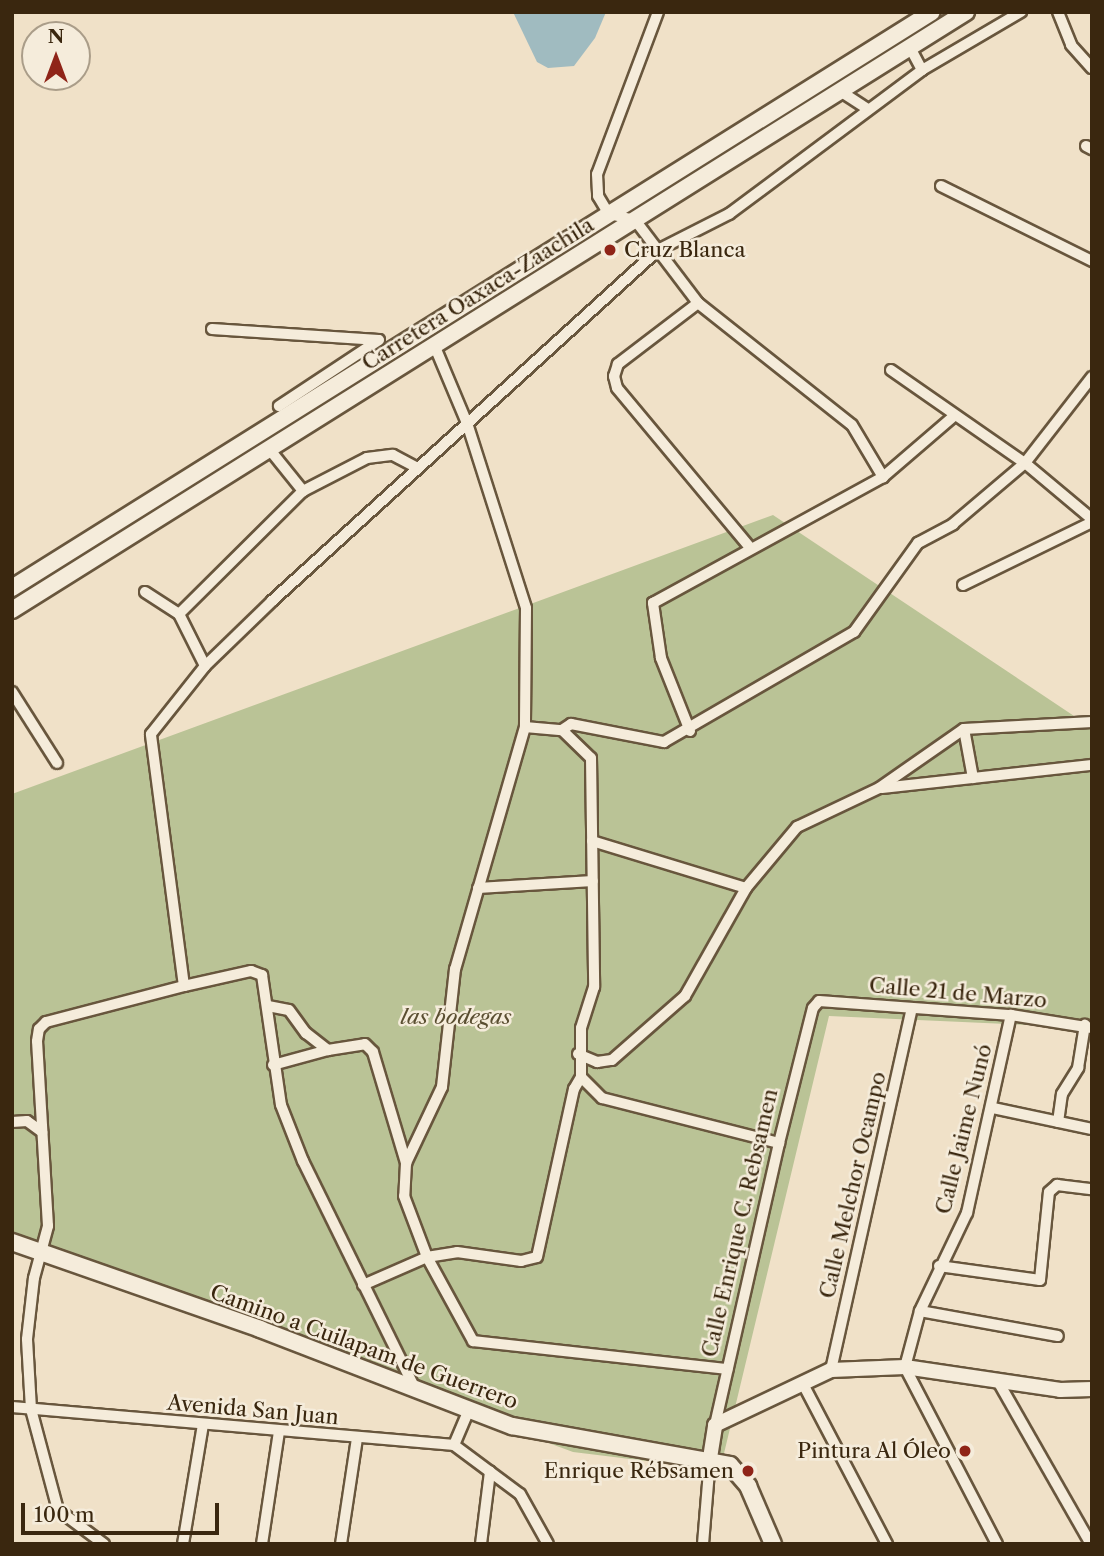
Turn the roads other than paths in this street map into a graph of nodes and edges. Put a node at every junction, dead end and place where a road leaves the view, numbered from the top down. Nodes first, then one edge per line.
1 (658, 12) edge
2 (932, 12) edge
3 (966, 12) edge
4 (1021, 12) edge
5 (1058, 12) edge
6 (910, 47) junction
7 (1092, 68) edge
8 (922, 70) junction
9 (840, 92) junction
10 (866, 108) junction
11 (941, 186) dead end
12 (609, 214) junction
13 (635, 220) junction
14 (659, 250) junction
15 (1092, 261) edge
16 (698, 303) junction
17 (212, 329) dead end
18 (379, 340) junction
19 (407, 341) junction
20 (435, 347) junction
21 (891, 370) dead end
22 (1092, 377) edge
23 (279, 406) dead end
24 (954, 416) junction
25 (467, 424) junction
26 (270, 450) junction
27 (1025, 463) junction
28 (416, 467) junction
29 (883, 477) junction
30 (303, 491) junction
31 (1090, 514) edge
32 (751, 549) junction
33 (963, 585) dead end
34 (12, 588) edge
35 (145, 593) dead end
36 (12, 610) edge
37 (179, 614) junction
38 (205, 666) junction
39 (12, 692) edge
40 (1092, 722) edge
41 (525, 727) junction
42 (964, 729) junction
43 (562, 730) junction
44 (690, 731) junction
45 (57, 763) dead end
46 (1092, 765) edge
47 (973, 778) junction
48 (879, 788) junction
49 (592, 841) junction
50 (593, 881) junction
51 (478, 888) junction
52 (746, 888) junction
53 (184, 986) junction
54 (819, 1001) joint
55 (268, 1006) junction
56 (912, 1009) junction
57 (1011, 1015) junction
58 (1088, 1026) edge
59 (328, 1050) junction
60 (578, 1054) junction
61 (273, 1065) junction
62 (581, 1077) junction
63 (993, 1108) junction
64 (12, 1122) edge
65 (1058, 1122) junction
66 (1092, 1129) edge
67 (42, 1132) junction
68 (779, 1143) junction
69 (406, 1163) junction
70 (1092, 1189) edge
71 (12, 1242) edge
72 (42, 1255) junction
73 (427, 1257) junction
74 (939, 1266) junction
75 (363, 1285) junction
76 (920, 1311) junction
77 (1058, 1336) dead end
78 (905, 1367) junction
79 (727, 1369) junction
80 (831, 1370) junction
81 (999, 1383) junction
82 (803, 1384) junction
83 (1092, 1389) edge
84 (417, 1391) junction
85 (12, 1408) edge
86 (30, 1409) junction
87 (469, 1410) junction
88 (715, 1425) junction
89 (203, 1426) junction
90 (279, 1432) junction
91 (357, 1438) junction
92 (454, 1445) junction
93 (710, 1458) junction
94 (490, 1472) junction
95 (104, 1544) edge
96 (183, 1544) edge
97 (262, 1544) edge
98 (341, 1544) edge
99 (481, 1544) edge
100 (548, 1544) edge
101 (703, 1544) edge
102 (773, 1544) edge
103 (887, 1544) edge
104 (997, 1544) edge
105 (1091, 1544) edge

1 - 12 street
2 - 12 main road, Carretera Oaxaca-Zaachila
3 - 6 main road, Carretera Oaxaca-Zaachila
4 - 8 street
5 - 7 street
6 - 8 street
6 - 9 main road, Carretera Oaxaca-Zaachila
8 - 10 street
9 - 10 street
9 - 13 main road, Carretera Oaxaca-Zaachila
10 - 14 street
11 - 15 street
12 - 13 street
12 - 19 main road, Carretera Oaxaca-Zaachila
13 - 14 street
13 - 20 main road, Carretera Oaxaca-Zaachila
14 - 16 street
14 - 25 street
16 - 29 street
16 - 32 street
17 - 18 street
18 - 19 street
18 - 23 street
19 - 34 main road, Carretera Oaxaca-Zaachila
20 - 25 street
20 - 26 main road, Carretera Oaxaca-Zaachila
21 - 24 street
22 - 27 street
24 - 27 street
24 - 29 street
25 - 28 street
25 - 41 street
26 - 30 street
26 - 36 main road, Carretera Oaxaca-Zaachila
27 - 31 street
27 - 44 street
28 - 30 street
28 - 38 street
29 - 32 street
30 - 37 street
31 - 33 street
32 - 44 street
35 - 37 street
37 - 38 street
38 - 53 street
39 - 45 street
40 - 42 street
41 - 43 street
41 - 51 street
42 - 47 street
42 - 48 street
43 - 44 street
43 - 49 street
46 - 47 street
47 - 48 street
48 - 52 street
49 - 50 street
49 - 52 street
50 - 51 street
50 - 60 street
51 - 69 street
52 - 60 street
53 - 55 street
53 - 67 street
54 - 56 street, Calle 21 de Marzo
54 - 68 street, Calle Enrique C. Rebsamen
55 - 59 street
55 - 61 street
56 - 57 street, Calle 21 de Marzo
56 - 80 street, Calle Melchor Ocampo
57 - 58 street, Calle 21 de Marzo
57 - 63 street, Calle Jaime Nunó
58 - 65 street
59 - 61 street
59 - 69 street
60 - 62 street
61 - 75 street
62 - 68 street
62 - 73 street
63 - 65 street
63 - 74 street, Calle Jaime Nunó
64 - 67 street
65 - 66 street
67 - 72 street
68 - 79 street, Calle Enrique C. Rebsamen
69 - 73 street
70 - 74 street
71 - 72 main road, Camino a Cuilapam de Guerrero
72 - 84 main road, Camino a Cuilapam de Guerrero
72 - 86 street
73 - 75 street
73 - 79 street
74 - 76 street, Calle Jaime Nunó
75 - 84 street
76 - 77 street
76 - 78 street, Calle Jaime Nunó
78 - 80 street
78 - 81 street
78 - 104 street
79 - 88 street, Calle Enrique C. Rebsamen
80 - 82 street
81 - 83 street
81 - 105 street
82 - 88 street
82 - 103 street
84 - 87 main road, Camino a Cuilapam de Guerrero
85 - 86 street, Avenida San Juan
86 - 89 street, Avenida San Juan
86 - 95 street
87 - 92 street
87 - 93 main road, Camino a Cuilapam de Guerrero
88 - 93 street, Calle Enrique C. Rebsamen
89 - 90 street, Avenida San Juan
89 - 96 street
90 - 91 street, Avenida San Juan
90 - 97 street
91 - 92 street, Avenida San Juan
91 - 98 street
92 - 94 street
93 - 101 street
93 - 102 main road
94 - 99 street
94 - 100 street

